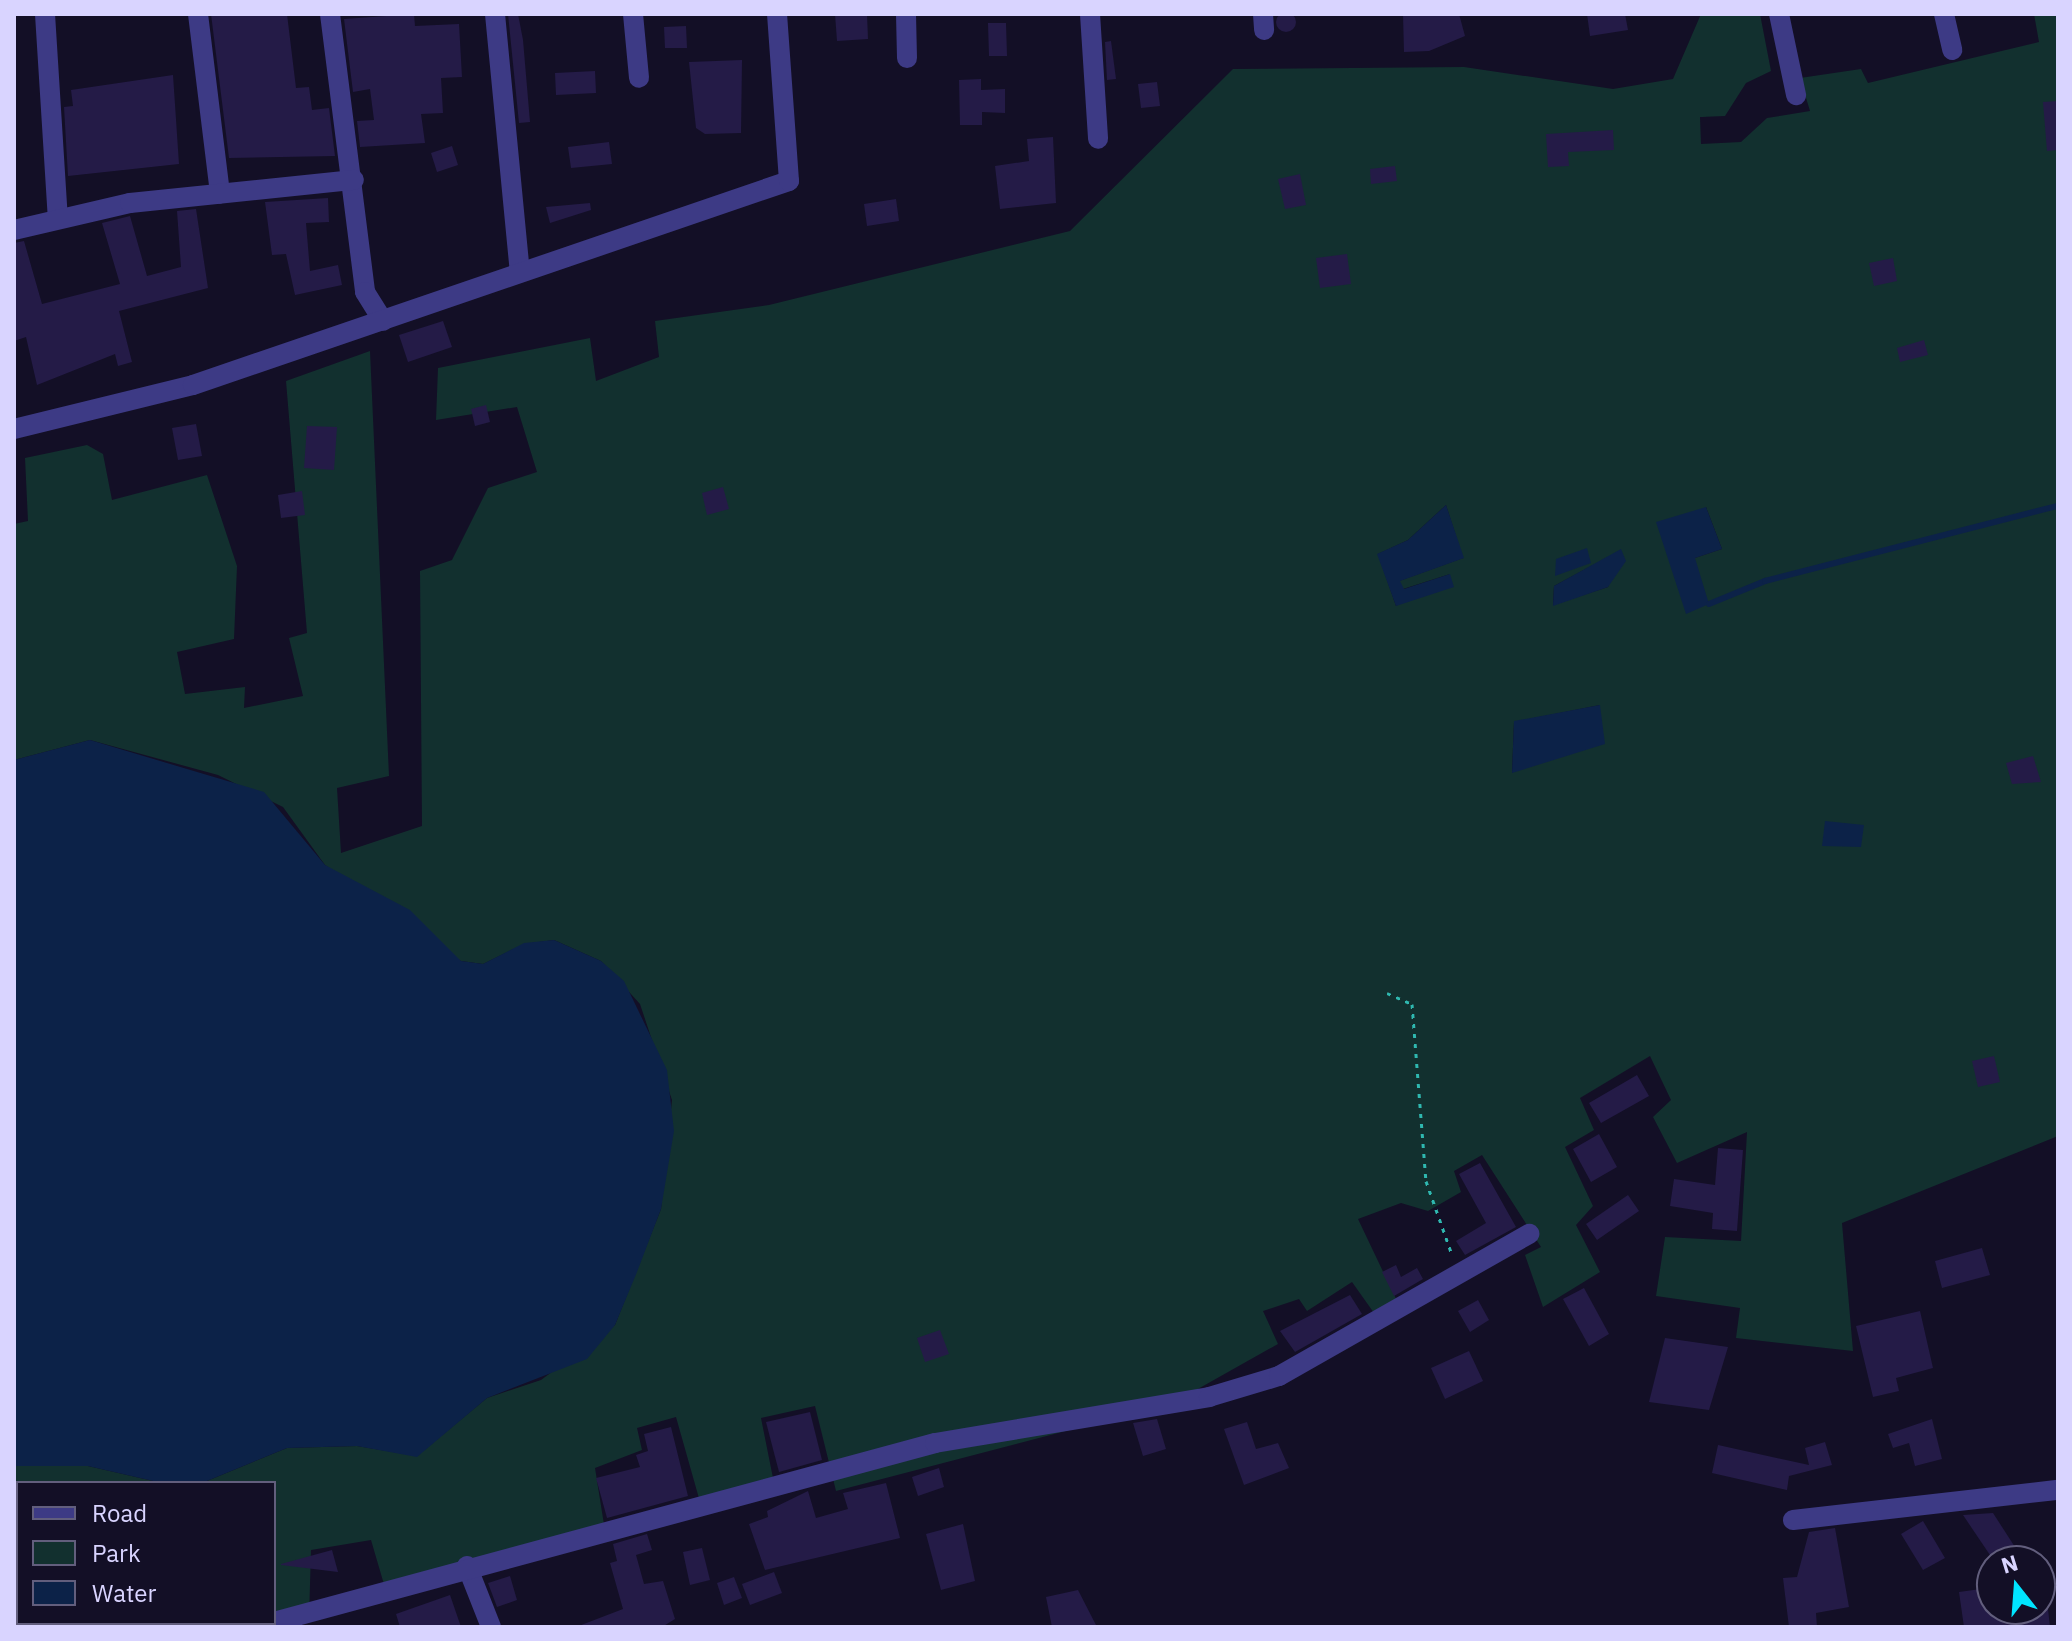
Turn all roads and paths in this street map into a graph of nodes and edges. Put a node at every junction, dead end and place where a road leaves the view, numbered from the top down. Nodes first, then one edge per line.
1 (45, 14) edge
2 (198, 14) edge
3 (330, 14) edge
4 (495, 14) edge
5 (633, 14) edge
6 (777, 14) edge
7 (906, 14) edge
8 (1090, 14) edge
9 (1779, 14) edge
10 (1944, 14) edge
11 (1952, 50) dead end
12 (907, 58) dead end
13 (639, 78) dead end
14 (1796, 95) dead end
15 (1098, 139) dead end
16 (354, 180) junction
17 (220, 194) junction
18 (58, 219) junction
19 (14, 230) edge
20 (520, 272) junction
21 (383, 321) junction
22 (14, 429) edge
23 (1387, 993) dead end
24 (1529, 1234) dead end
25 (1461, 1272) junction
26 (2058, 1490) edge
27 (1793, 1520) dead end
28 (467, 1566) junction
29 (276, 1621) edge
30 (491, 1627) edge

1 - 18 street
2 - 17 street
3 - 16 street
4 - 20 street
5 - 13 street
6 - 20 street
7 - 12 street
8 - 15 street
9 - 14 street
10 - 11 street
16 - 17 street
16 - 21 street
17 - 18 street
18 - 19 street
20 - 21 street
21 - 22 street
23 - 25 path
24 - 25 street
25 - 28 street
26 - 27 street
28 - 29 street
28 - 30 street

